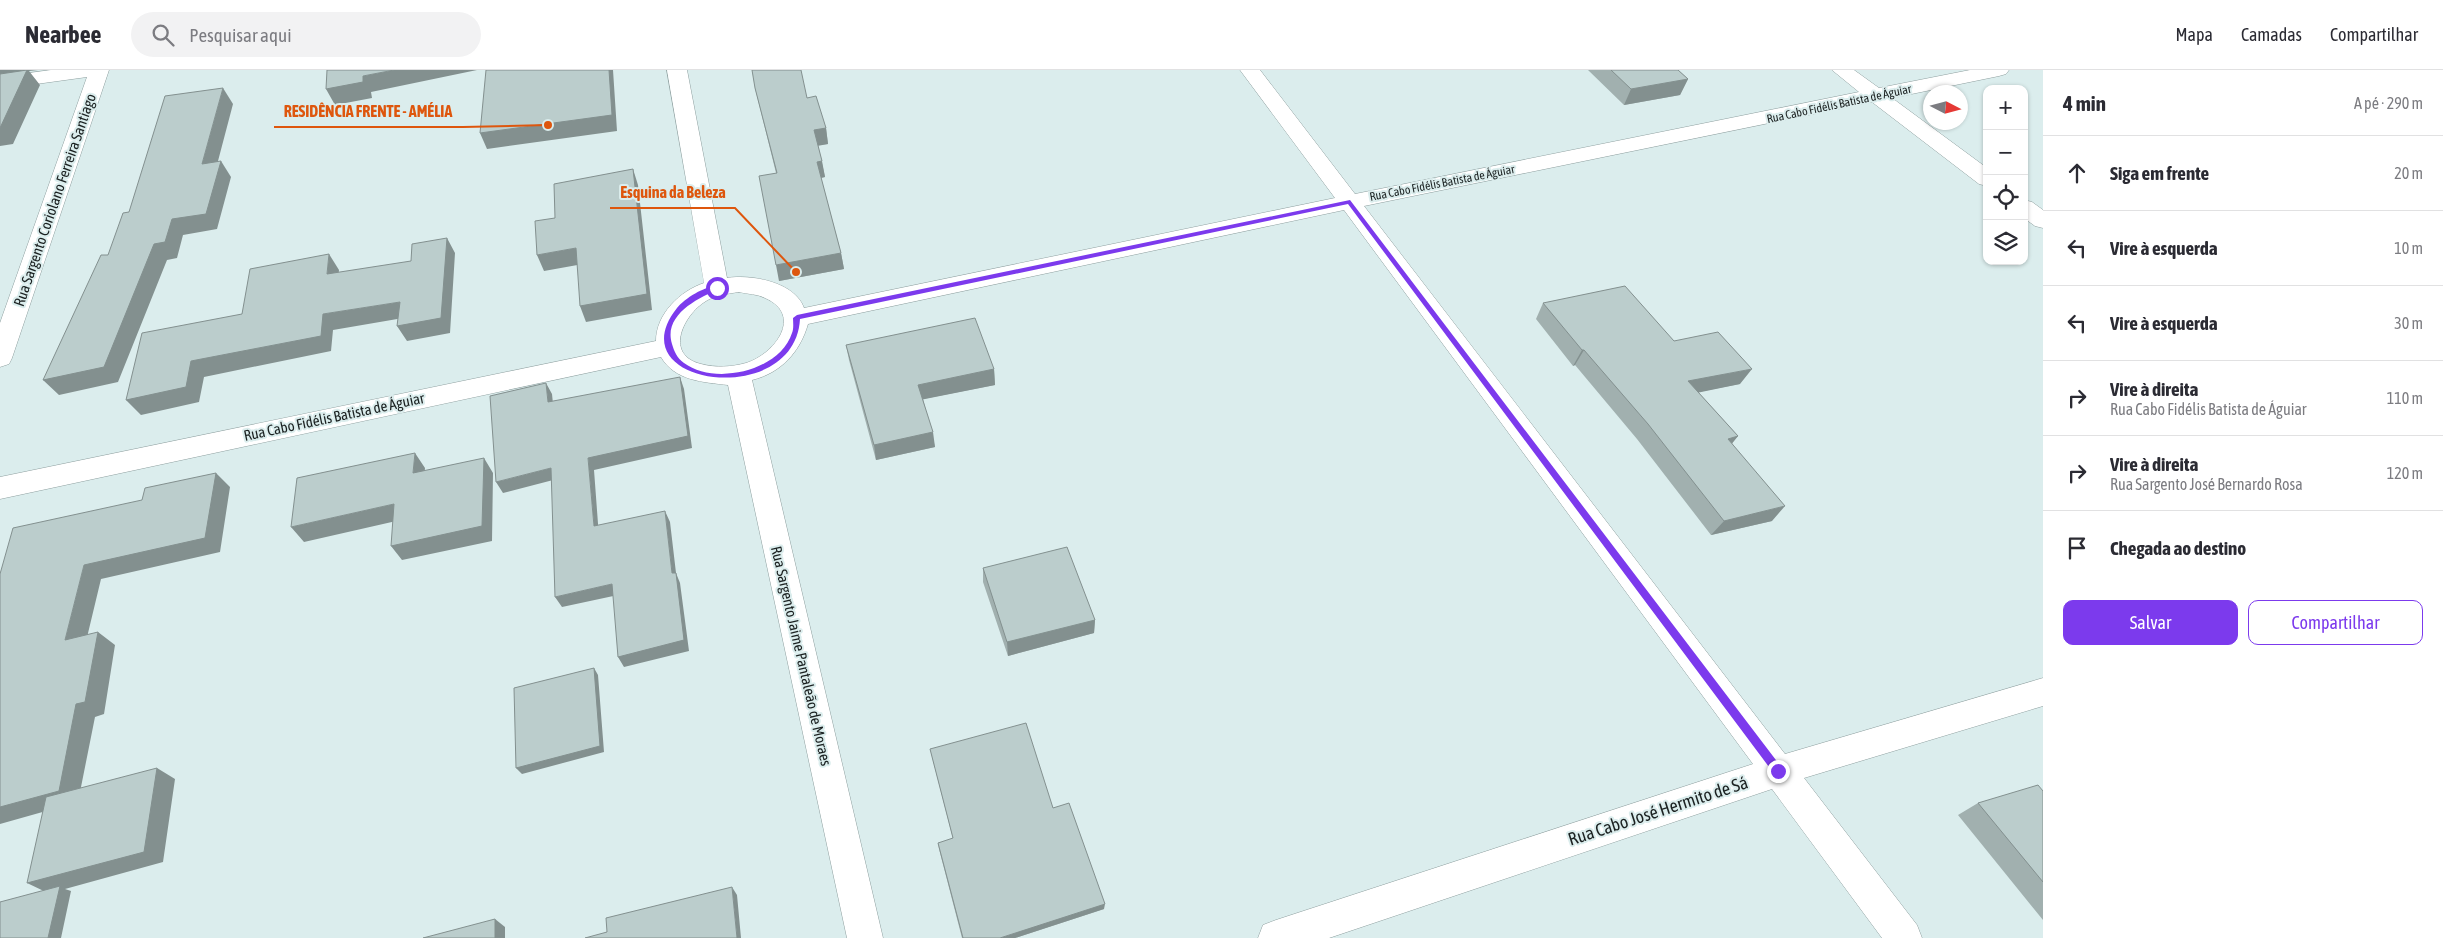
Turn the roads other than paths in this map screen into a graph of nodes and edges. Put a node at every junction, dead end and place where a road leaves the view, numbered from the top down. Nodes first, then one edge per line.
1 (92, 70) edge
2 (99, 70) edge
3 (677, 70) edge
4 (1250, 70) edge
5 (1842, 70) edge
6 (1999, 70) edge
7 (0, 82) edge
8 (1877, 96) junction
9 (1983, 176) edge
10 (1350, 202) junction
11 (2028, 210) edge
12 (2043, 221) edge
13 (717, 288) junction
14 (797, 318) junction
15 (669, 347) junction
16 (0, 358) edge
17 (738, 375) junction
18 (0, 488) edge
19 (2043, 692) edge
20 (1778, 771) junction
21 (865, 938) edge
22 (1276, 938) edge
23 (1904, 938) edge

1 - 7 street
2 - 16 street, Rua Sargento Coriolano Ferreira Santiago
3 - 13 street
4 - 10 street
5 - 8 street
6 - 8 street, Rua Cabo Fidélis Batista de Águiar
8 - 9 street
8 - 10 street, Rua Cabo Fidélis Batista de Águiar
10 - 14 street, Rua Cabo Fidélis Batista de Águiar
10 - 20 street
11 - 12 street
13 - 14 street
13 - 15 street
14 - 17 street
15 - 17 street
15 - 18 street, Rua Cabo Fidélis Batista de Águiar
17 - 21 street, Rua Sargento Jaime Pantaleão de Moraes
19 - 20 street, Rua Cabo José Hermito de Sá
20 - 22 street, Rua Cabo José Hermito de Sá
20 - 23 street

